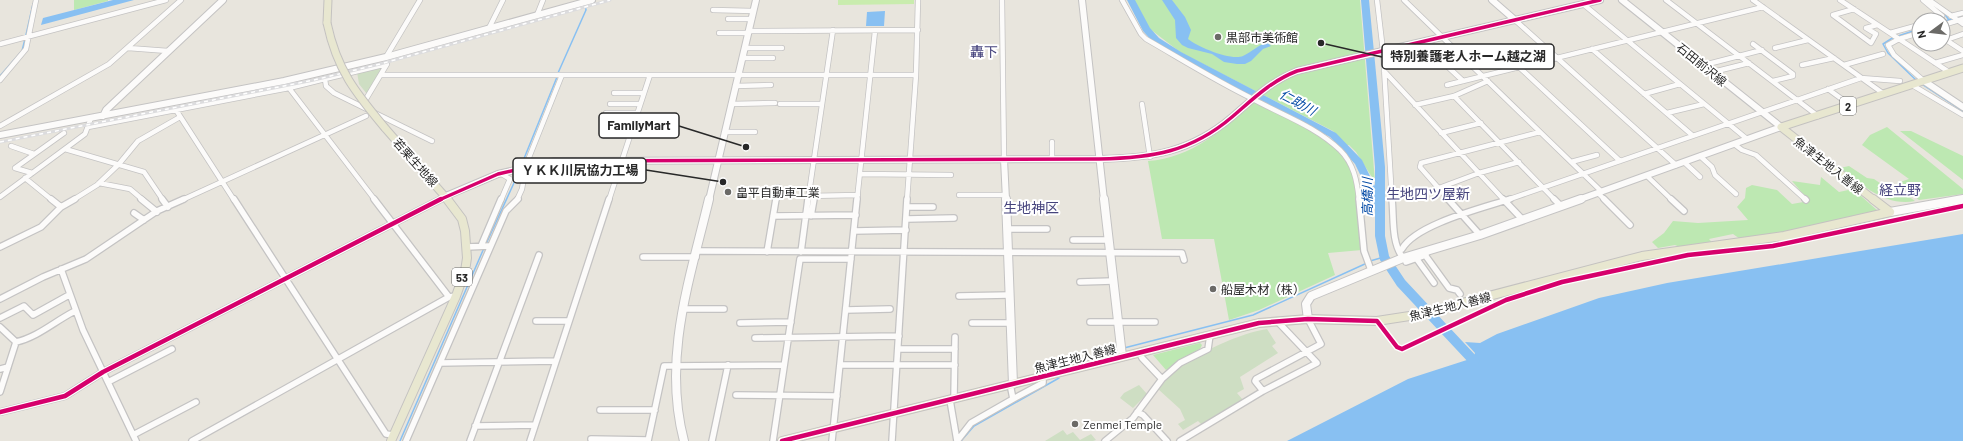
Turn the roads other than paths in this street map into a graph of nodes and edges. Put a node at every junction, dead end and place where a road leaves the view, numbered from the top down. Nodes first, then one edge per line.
1 (36, 0) edge
2 (166, 0) edge
3 (181, 0) edge
4 (223, 0) edge
5 (328, 0) edge
6 (420, 0) edge
7 (503, 0) edge
8 (544, 0) edge
9 (756, 0) edge
10 (918, 0) edge
11 (1002, 0) edge
12 (1082, 0) edge
13 (1122, 0) edge
14 (1377, 0) edge
15 (1404, 0) edge
16 (1492, 0) edge
17 (1600, 0) edge
18 (1622, 0) edge
19 (1666, 0) edge
20 (1753, 0) edge
21 (1840, 0) edge
22 (1923, 0) edge
23 (1929, 0) edge
24 (588, 1) edge
25 (149, 2) edge
26 (1583, 4) junction
27 (1763, 7) junction
28 (1854, 9) junction
29 (713, 10) dead end
30 (753, 11) junction
31 (1939, 12) edge
32 (1946, 12) edge
33 (1963, 13) edge
34 (536, 15) junction
35 (1951, 16) joint
36 (728, 19) dead end
37 (752, 19) junction
38 (1514, 20) junction
39 (1961, 20) edge
40 (1951, 23) edge
41 (1697, 24) junction
42 (1963, 24) edge
43 (1877, 25) junction
44 (1911, 27) edge
45 (489, 28) junction
46 (833, 30) junction
47 (918, 30) junction
48 (875, 31) junction
49 (748, 32) junction
50 (1662, 32) junction
51 (719, 33) dead end
52 (1890, 33) junction
53 (1963, 34) edge
54 (1911, 35) edge
55 (28, 37) junction
56 (1442, 37) junction
57 (1899, 39) junction
58 (1627, 40) junction
59 (1808, 40) junction
60 (0, 44) edge
61 (1753, 44) dead end
62 (128, 48) junction
63 (745, 48) junction
64 (782, 48) dead end
65 (1775, 48) dead end
66 (1592, 49) junction
67 (1762, 50) junction
68 (1963, 50) edge
69 (168, 51) junction
70 (1383, 51) junction
71 (1883, 54) dead end
72 (1963, 55) edge
73 (1740, 56) junction
74 (386, 57) junction
75 (742, 58) junction
76 (773, 58) dead end
77 (1557, 58) junction
78 (1834, 58) junction
79 (1749, 63) junction
80 (1935, 64) junction
81 (1704, 65) junction
82 (1802, 65) dead end
83 (1844, 65) junction
84 (1447, 66) dead end
85 (1520, 67) junction
86 (1963, 68) edge
87 (1384, 71) junction
88 (1713, 72) junction
89 (1949, 72) junction
90 (381, 75) junction
91 (562, 75) junction
92 (650, 75) junction
93 (826, 75) junction
94 (871, 75) junction
95 (916, 75) junction
96 (738, 76) junction
97 (1483, 76) junction
98 (1861, 78) junction
99 (326, 79) junction
100 (0, 80) edge
101 (1463, 81) junction
102 (1488, 81) junction
103 (1900, 81) dead end
104 (1773, 82) junction
105 (1918, 83) junction
106 (1680, 84) junction
107 (771, 85) dead end
108 (1446, 85) dead end
109 (735, 86) junction
110 (289, 88) junction
111 (1828, 89) junction
112 (614, 93) dead end
113 (644, 93) junction
114 (1644, 94) junction
115 (1884, 94) junction
116 (1454, 96) junction
117 (1252, 98) junction
118 (1797, 100) junction
119 (610, 104) dead end
120 (640, 104) junction
121 (731, 104) junction
122 (822, 104) junction
123 (1142, 104) dead end
124 (1704, 104) junction
125 (1415, 105) junction
126 (1850, 105) junction
127 (362, 106) junction
128 (1963, 107) edge
129 (176, 110) junction
130 (1761, 112) junction
131 (606, 113) dead end
132 (637, 113) junction
133 (1667, 113) junction
134 (1963, 115) edge
135 (103, 116) junction
136 (366, 116) dead end
137 (1818, 116) junction
138 (180, 117) junction
139 (91, 118) junction
140 (1481, 123) junction
141 (1728, 123) junction
142 (0, 126) edge
143 (88, 127) junction
144 (1781, 127) junction
145 (725, 132) junction
146 (755, 132) dead end
147 (1540, 132) junction
148 (64, 133) dead end
149 (1441, 133) junction
150 (0, 135) edge
151 (327, 135) junction
152 (1692, 135) junction
153 (602, 136) dead end
154 (630, 136) junction
155 (1747, 139) junction
156 (432, 141) dead end
157 (1052, 142) dead end
158 (1499, 142) junction
159 (1734, 144) junction
160 (11, 146) dead end
161 (1657, 148) junction
162 (65, 149) junction
163 (1460, 153) junction
164 (34, 154) junction
165 (1597, 155) dead end
166 (1700, 156) junction
167 (1150, 157) junction
168 (909, 159) junction
169 (1004, 159) junction
170 (1052, 159) junction
171 (1099, 159) junction
172 (622, 160) junction
173 (718, 160) junction
174 (813, 160) junction
175 (862, 160) junction
176 (1620, 161) junction
177 (1519, 162) junction
178 (1572, 162) junction
179 (1684, 162) junction
180 (119, 164) junction
181 (526, 165) junction
182 (1676, 165) junction
183 (499, 172) junction
184 (32, 173) junction
185 (1479, 173) junction
186 (860, 174) junction
187 (951, 174) dead end
188 (1583, 174) junction
189 (570, 175) dead end
190 (617, 175) junction
191 (908, 175) junction
192 (1646, 176) junction
193 (1700, 177) dead end
194 (25, 178) junction
195 (223, 182) junction
196 (99, 183) junction
197 (778, 187) dead end
198 (1543, 187) junction
199 (1439, 188) junction
200 (1600, 193) junction
201 (1736, 194) dead end
202 (858, 195) junction
203 (959, 195) dead end
204 (1006, 195) junction
205 (0, 196) edge
206 (446, 196) junction
207 (808, 196) junction
208 (814, 196) junction
209 (1963, 198) edge
210 (1504, 200) junction
211 (1806, 200) dead end
212 (1562, 206) junction
213 (62, 207) junction
214 (168, 207) junction
215 (907, 207) junction
216 (933, 207) dead end
217 (1684, 211) dead end
218 (157, 212) junction
219 (1890, 212) junction
220 (134, 213) dead end
221 (856, 215) junction
222 (1463, 215) junction
223 (773, 216) junction
224 (808, 216) junction
225 (954, 218) dead end
226 (907, 219) junction
227 (1522, 219) junction
228 (144, 220) junction
229 (393, 224) junction
230 (1630, 225) dead end
231 (1007, 229) junction
232 (1047, 229) dead end
233 (906, 230) junction
234 (854, 231) junction
235 (1480, 234) junction
236 (1074, 240) dead end
237 (1109, 240) junction
238 (1464, 240) junction
239 (481, 246) junction
240 (490, 246) junction
241 (0, 247) edge
242 (467, 247) junction
243 (1402, 250) dead end
244 (767, 252) junction
245 (801, 252) junction
246 (905, 252) junction
247 (1008, 253) junction
248 (1110, 253) junction
249 (697, 254) junction
250 (539, 255) dead end
251 (1425, 255) junction
252 (851, 256) junction
253 (642, 257) dead end
254 (1416, 258) junction
255 (1184, 260) dead end
256 (1405, 260) junction
257 (61, 269) junction
258 (1374, 269) junction
259 (285, 278) junction
260 (1113, 281) junction
261 (1080, 282) dead end
262 (1434, 283) dead end
263 (1460, 294) dead end
264 (69, 295) junction
265 (1009, 295) junction
266 (453, 296) junction
267 (959, 296) dead end
268 (0, 299) edge
269 (683, 309) junction
270 (724, 309) dead end
271 (890, 309) dead end
272 (846, 310) junction
273 (75, 311) junction
274 (0, 318) edge
275 (1308, 320) junction
276 (536, 321) dead end
277 (569, 321) junction
278 (1277, 321) junction
279 (791, 322) junction
280 (1090, 322) dead end
281 (1118, 322) junction
282 (1154, 322) dead end
283 (740, 323) dead end
284 (972, 323) dead end
285 (1010, 323) junction
286 (0, 327) edge
287 (1210, 335) junction
288 (843, 336) junction
289 (899, 336) junction
290 (788, 337) junction
291 (955, 337) dead end
292 (754, 338) dead end
293 (16, 342) junction
294 (172, 349) dead end
295 (898, 349) junction
296 (955, 349) junction
297 (1139, 352) junction
298 (1306, 352) junction
299 (1122, 356) junction
300 (338, 359) junction
301 (556, 361) junction
302 (499, 362) junction
303 (440, 363) junction
304 (955, 364) junction
305 (728, 365) junction
306 (784, 365) junction
307 (840, 365) junction
308 (674, 366) junction
309 (897, 366) junction
310 (8, 367) junction
311 (0, 369) edge
312 (103, 372) junction
313 (1043, 376) junction
314 (1162, 379) junction
315 (108, 382) junction
316 (1012, 384) junction
317 (1263, 391) junction
318 (0, 392) edge
319 (736, 395) dead end
320 (781, 396) junction
321 (837, 396) junction
322 (952, 399) junction
323 (1013, 399) junction
324 (196, 402) dead end
325 (600, 410) dead end
326 (655, 410) junction
327 (0, 412) edge
328 (1138, 412) junction
329 (894, 414) junction
330 (535, 425) junction
331 (476, 426) junction
332 (834, 428) junction
333 (134, 438) edge
334 (392, 438) edge
335 (591, 439) dead end
336 (648, 440) edge
337 (192, 441) edge
338 (406, 441) edge
339 (470, 441) edge
340 (530, 441) edge
341 (684, 441) edge
342 (712, 441) edge
343 (773, 441) edge
344 (782, 441) edge
345 (832, 441) edge
346 (892, 441) edge
347 (957, 441) edge
348 (1105, 441) edge
349 (1167, 441) edge
350 (1180, 441) edge

1 - 55 street
2 - 25 street
3 - 62 street
4 - 69 street
5 - 206 main road, 若栗生地線 / 53, bridge
6 - 74 street
7 - 45 street
8 - 34 street
9 - 30 street
10 - 47 street
11 - 169 street
12 - 171 street
13 - 117 street
14 - 70 street
15 - 56 street
16 - 38 street
17 - 26 street
18 - 50 street, 石田前沢線
19 - 41 street
20 - 27 street
21 - 28 street
22 - 31 street
23 - 32 street
24 - 34 street
25 - 55 street
26 - 38 street
26 - 58 street
27 - 41 street
27 - 59 street
28 - 43 street
28 - 43 street
29 - 30 street
30 - 37 street
33 - 35 street
34 - 45 street
35 - 39 street
36 - 37 street
37 - 49 street
38 - 56 street
38 - 77 street
39 - 40 street
39 - 42 street
41 - 50 street
41 - 73 street
43 - 52 street
44 - 52 street
45 - 74 street
46 - 48 street
46 - 49 street
46 - 93 street
47 - 48 street
47 - 95 street
48 - 94 street
49 - 51 street
49 - 63 street
50 - 58 street
50 - 81 street, 石田前沢線
52 - 57 street
53 - 68 street
54 - 57 street
55 - 60 street
55 - 100 street
56 - 70 street
56 - 97 street
57 - 80 street
57 - 105 street
58 - 66 street
58 - 106 street
59 - 65 street
59 - 78 street
61 - 67 street
62 - 69 street
62 - 142 street
63 - 64 street
63 - 75 street
66 - 77 street
66 - 114 street
67 - 73 street
67 - 104 street
69 - 135 street
70 - 87 street
70 - 117 street
71 - 83 street
72 - 80 street
73 - 79 street
73 - 81 street
74 - 135 street
75 - 76 street
75 - 96 street
77 - 85 street
77 - 161 street
78 - 82 street
78 - 83 street
79 - 88 street
79 - 104 street
80 - 89 street
81 - 88 street, 石田前沢線
83 - 98 street
84 - 101 street
85 - 97 street
85 - 176 street
86 - 89 main road, 魚津生地入善線 / 2
87 - 125 street
87 - 256 street
88 - 130 street, 石田前沢線
89 - 105 main road, 魚津生地入善線 / 2
90 - 91 street
90 - 99 street
90 - 127 street
91 - 92 street
91 - 181 street
92 - 96 street
92 - 113 street
93 - 94 street
93 - 96 street
93 - 122 street
94 - 95 street
94 - 175 street
95 - 168 street
96 - 109 street
97 - 101 street
97 - 102 street
98 - 103 street
98 - 111 street
98 - 115 street
99 - 110 street
99 - 127 street
101 - 108 street
102 - 116 street
102 - 147 street
104 - 118 street
105 - 115 main road, 魚津生地入善線 / 2
105 - 128 street
105 - 134 street
106 - 114 street
106 - 124 street
107 - 109 street
109 - 121 street
110 - 129 street
110 - 151 street
111 - 118 street
111 - 126 street
112 - 113 street
113 - 120 street
114 - 133 street
115 - 126 main road, 魚津生地入善線 / 2
116 - 125 street
116 - 140 street
117 - 167 street
117 - 258 street
118 - 130 street
118 - 137 street
119 - 120 street
120 - 132 street
121 - 122 street
121 - 145 street
122 - 174 street
123 - 167 street
124 - 133 street
124 - 141 street
125 - 149 street
126 - 137 main road, 魚津生地入善線 / 2
127 - 156 street
129 - 138 street
129 - 143 street
130 - 141 street
130 - 144 street, 石田前沢線
131 - 132 street
132 - 154 street
133 - 152 street
135 - 139 street
136 - 151 street
137 - 144 main road, 魚津生地入善線 / 2
138 - 180 street
138 - 195 street
139 - 143 street
139 - 150 street
140 - 149 street
140 - 158 street
141 - 152 street
141 - 155 street
143 - 162 street
144 - 155 street
144 - 219 main road, 魚津生地入善線
145 - 146 street
145 - 173 street
147 - 158 street
147 - 178 street
148 - 164 street
149 - 163 street
151 - 195 street
151 - 229 street
152 - 161 street
153 - 154 street
154 - 172 street
155 - 159 street
157 - 170 street
158 - 163 street
158 - 177 street
159 - 166 street
159 - 211 street
160 - 164 street
161 - 176 street
161 - 182 street
162 - 180 street
162 - 184 street
163 - 185 street
163 - 199 street
164 - 184 street
165 - 178 street
166 - 179 street
166 - 201 street
167 - 171 street
168 - 169 street
168 - 175 street
168 - 191 street
169 - 170 street
169 - 204 street
170 - 171 street
171 - 237 street
172 - 173 street
172 - 181 street
172 - 190 street
173 - 174 street
173 - 249 street
174 - 175 street
174 - 207 street
175 - 186 street
176 - 188 street
177 - 185 street
177 - 198 street
178 - 188 street
179 - 182 street
179 - 193 street
180 - 196 street
180 - 214 street
181 - 183 street
181 - 240 street
182 - 192 street
183 - 206 street
183 - 239 street
184 - 194 street
185 - 199 street
185 - 210 street
186 - 191 street
186 - 202 street
187 - 191 street
188 - 198 street
188 - 200 street
189 - 190 street
190 - 277 street
191 - 215 street
192 - 200 street
192 - 217 street
194 - 205 street
194 - 213 street
195 - 214 street
195 - 259 street
196 - 213 street
196 - 218 street
197 - 223 street
198 - 210 street
198 - 212 street
199 - 222 street
200 - 212 street
200 - 230 street
202 - 208 street
202 - 221 street
203 - 204 street
204 - 231 street
206 - 229 street
206 - 242 main road, 若栗生地線 / 53
207 - 208 street
207 - 224 street
208 - 224 street
209 - 219 street
210 - 222 street
210 - 227 street
212 - 227 street
213 - 241 street
214 - 218 street
215 - 216 street
215 - 226 street
218 - 228 street
219 - 275 main road, 魚津生地入善線
220 - 228 street
221 - 224 street
221 - 234 street
222 - 235 street
222 - 243 street
223 - 224 street
223 - 244 street
224 - 245 street
225 - 226 street
226 - 233 street
227 - 235 street
228 - 257 street
229 - 259 street
229 - 266 street
231 - 232 street
231 - 247 street
233 - 234 street
233 - 246 street
234 - 252 street
235 - 238 street
236 - 237 street
237 - 248 street
238 - 251 street
238 - 256 street
239 - 240 street
239 - 242 street
240 - 303 street
242 - 266 main road, 若栗生地線 / 53
244 - 245 street
244 - 249 street
245 - 252 street
246 - 247 street
246 - 252 street
246 - 289 street
247 - 248 street
247 - 265 street
248 - 255 street
248 - 260 street
249 - 253 street
249 - 269 street
250 - 302 street
251 - 254 street
251 - 263 street
252 - 272 street
252 - 279 street
254 - 256 street
254 - 262 street
256 - 258 street
257 - 264 street
257 - 268 street
258 - 275 street
259 - 300 street
259 - 312 street
260 - 261 street
260 - 281 street
264 - 273 street
264 - 274 street
265 - 267 street
265 - 285 street
266 - 300 street
266 - 334 main road, 若栗生地線 / 53
269 - 270 street
269 - 308 street
271 - 272 street
272 - 288 street
273 - 293 street
273 - 312 street
275 - 278 main road, 魚津生地入善線
275 - 298 street
276 - 277 street
277 - 301 street
278 - 287 main road, 魚津生地入善線
278 - 298 street
279 - 283 street
279 - 290 street
280 - 281 street
281 - 282 street
281 - 299 street
284 - 285 street
285 - 316 street
286 - 293 street
287 - 297 main road, 魚津生地入善線
287 - 314 street
288 - 289 street
288 - 290 street
288 - 307 street
289 - 295 street
290 - 292 street
290 - 306 street
291 - 296 street
293 - 310 street
294 - 315 street
295 - 296 street
295 - 309 street
296 - 304 street
297 - 299 main road, 魚津生地入善線
297 - 314 street
298 - 317 street
298 - 317 street
299 - 313 main road, 魚津生地入善線
300 - 334 street
300 - 337 street
301 - 302 street
301 - 330 street
302 - 303 street
302 - 331 street
303 - 338 street
304 - 309 street
304 - 322 street
305 - 306 street
305 - 308 street
305 - 342 street
306 - 320 street
307 - 309 street
307 - 321 street
308 - 326 street
308 - 341 street
309 - 329 street
310 - 311 street
310 - 318 street
312 - 315 street
312 - 327 street
313 - 316 main road, 魚津生地入善線
313 - 323 street
314 - 328 street
315 - 333 street
316 - 322 main road, 魚津生地入善線
316 - 323 street
317 - 350 street
319 - 320 street
320 - 321 street
320 - 343 street
321 - 332 street
322 - 329 main road, 魚津生地入善線
322 - 347 street
323 - 347 street
324 - 333 street
325 - 326 street
326 - 336 street
328 - 348 street
328 - 349 street
329 - 332 main road, 魚津生地入善線
329 - 346 street
330 - 331 street
330 - 340 street
331 - 339 street
332 - 344 main road, 魚津生地入善線
332 - 345 street
335 - 336 street

